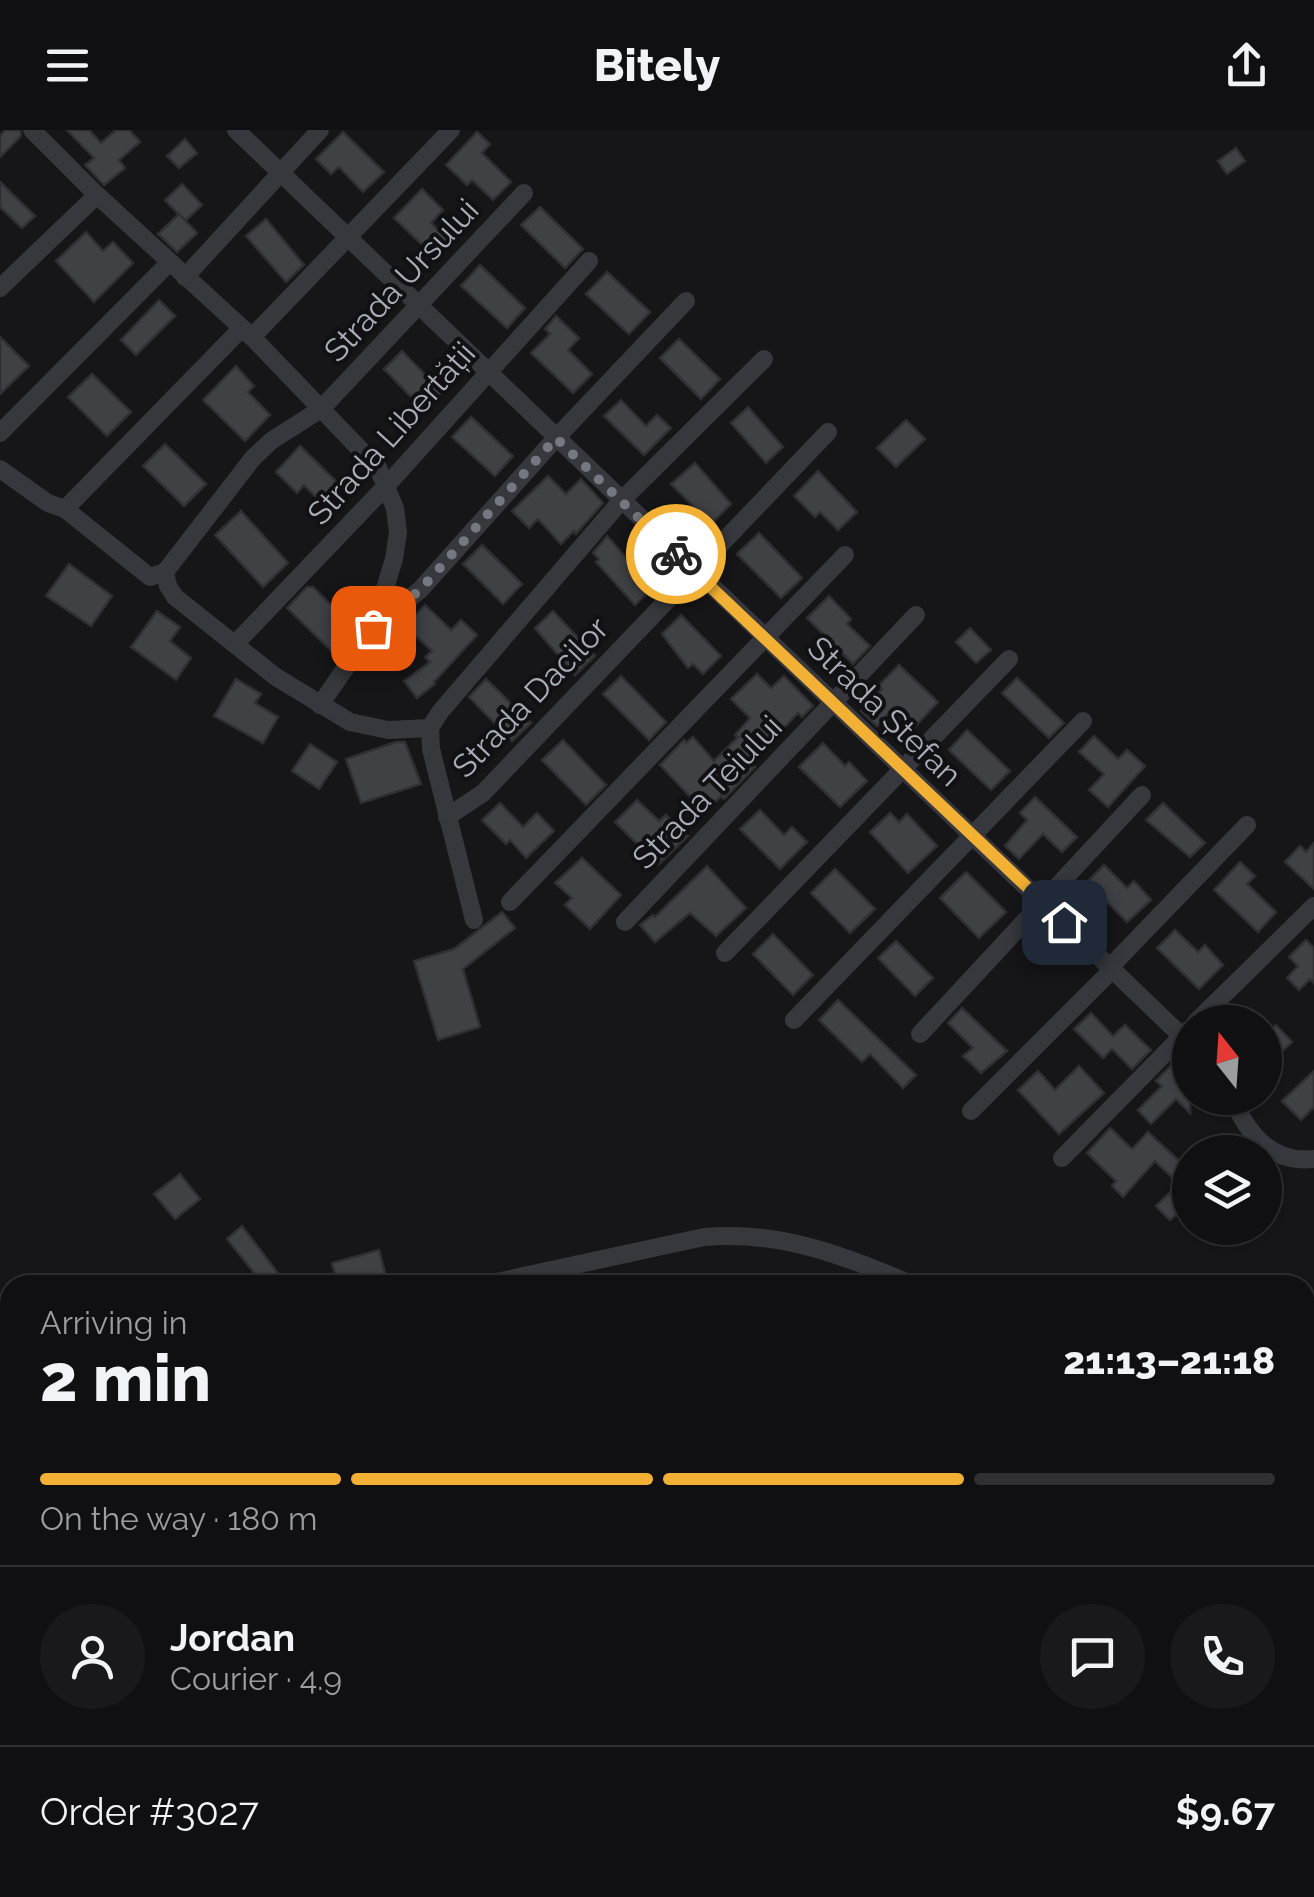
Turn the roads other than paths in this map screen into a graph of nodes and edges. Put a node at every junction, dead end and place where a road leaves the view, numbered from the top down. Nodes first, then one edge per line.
1 (32, 130) edge
2 (236, 130) edge
3 (320, 130) edge
4 (451, 130) edge
5 (280, 172) junction
6 (524, 192) dead end
7 (96, 195) junction
8 (349, 236) junction
9 (589, 261) dead end
10 (169, 262) junction
11 (184, 277) junction
12 (0, 288) edge
13 (686, 301) dead end
14 (419, 304) junction
15 (246, 333) junction
16 (764, 359) dead end
17 (487, 371) junction
18 (322, 409) junction
19 (828, 432) dead end
20 (0, 433) edge
21 (556, 438) junction
22 (0, 469) edge
23 (386, 485) junction
24 (621, 501) junction
25 (64, 509) junction
26 (844, 555) dead end
27 (694, 571) junction
28 (165, 572) junction
29 (916, 616) dead end
30 (373, 628) junction
31 (764, 636) junction
32 (236, 644) junction
33 (1009, 659) dead end
34 (833, 704) junction
35 (320, 705) junction
36 (1082, 722) dead end
37 (430, 728) junction
38 (902, 768) junction
39 (1142, 795) dead end
40 (447, 817) junction
41 (1248, 825) dead end
42 (972, 835) junction
43 (1042, 900) junction
44 (510, 902) dead end
45 (1314, 906) edge
46 (474, 920) dead end
47 (624, 922) dead end
48 (726, 953) dead end
49 (1112, 968) junction
50 (1213, 1005) edge
51 (794, 1020) dead end
52 (1172, 1022) edge
53 (920, 1034) dead end
54 (1172, 1051) edge
55 (971, 1111) dead end
56 (1240, 1115) edge
57 (1062, 1158) dead end
58 (1314, 1159) edge
59 (529, 1275) edge
60 (886, 1275) edge

1 - 7 street
2 - 5 street, Strada Ștefan
3 - 5 street
4 - 8 street
5 - 8 street, Strada Ștefan
5 - 11 street
6 - 14 street, Strada Ursului
7 - 10 street
7 - 12 street
8 - 14 street, Strada Ștefan
8 - 15 street
9 - 17 street, Strada Libertății
10 - 11 street
10 - 20 street
11 - 15 street
13 - 21 street
14 - 17 street, Strada Ștefan
14 - 18 street, Strada Ursului
15 - 18 street
15 - 25 street
16 - 24 street
17 - 21 street, Strada Ștefan
17 - 23 street, Strada Libertății
18 - 23 street
18 - 28 street, Strada Ursului
19 - 27 street, Strada Dacilor
21 - 24 street, Strada Ștefan
21 - 30 street
22 - 25 street
23 - 30 street
23 - 32 street, Strada Libertății
24 - 27 street, Strada Ștefan
24 - 37 street
25 - 28 street
26 - 31 street
27 - 31 street, Strada Ștefan
27 - 40 street, Strada Dacilor
28 - 32 street
29 - 34 street, Strada Teiului
30 - 35 street
31 - 34 street, Strada Ștefan
31 - 44 street
32 - 35 street
33 - 38 street
34 - 38 street, Strada Ștefan
34 - 47 street, Strada Teiului
35 - 37 street
36 - 42 street
37 - 40 street
38 - 42 street, Strada Ștefan
38 - 48 street
39 - 43 street
40 - 46 street
41 - 49 street
42 - 43 street, Strada Ștefan
42 - 51 street
43 - 49 street, Strada Ștefan
43 - 53 street
45 - 50 street
49 - 52 street, Strada Ștefan
49 - 55 street
54 - 57 street
56 - 58 street
59 - 60 street

